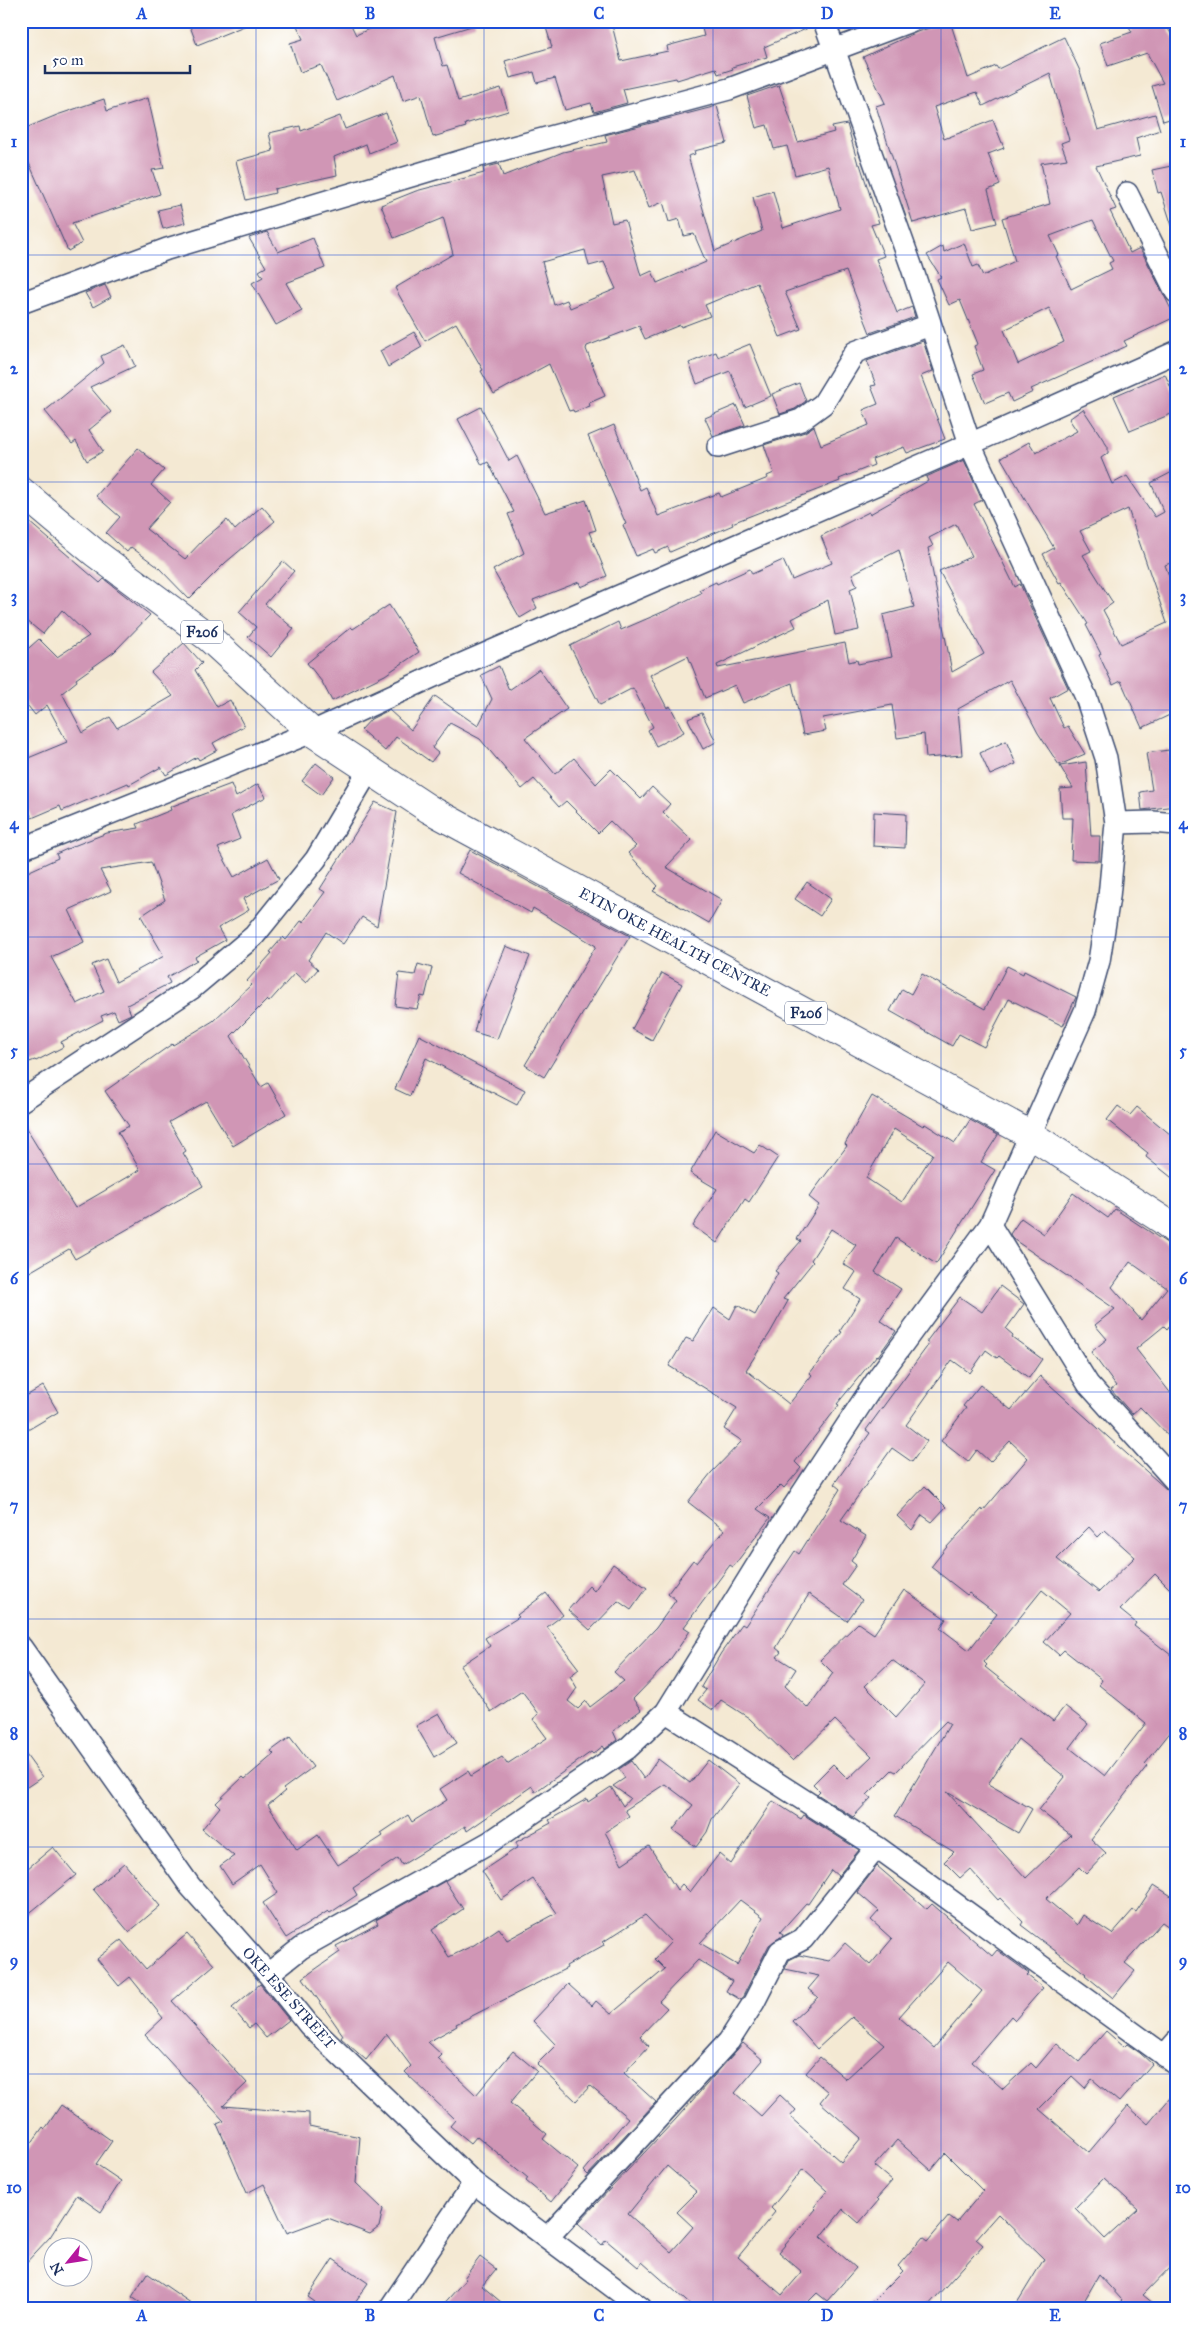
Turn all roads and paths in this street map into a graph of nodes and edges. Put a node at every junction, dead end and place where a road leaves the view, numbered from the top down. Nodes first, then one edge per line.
1 (824, 21) edge
2 (911, 21) edge
3 (834, 50) junction
4 (1127, 193) dead end
5 (1176, 292) edge
6 (21, 303) edge
7 (930, 325) junction
8 (1174, 358) edge
9 (970, 444) junction
10 (718, 447) dead end
11 (21, 491) edge
12 (312, 732) junction
13 (375, 773) junction
14 (1116, 823) junction
15 (1176, 824) edge
16 (21, 849) edge
17 (21, 1101) edge
18 (1031, 1135) junction
19 (990, 1225) junction
20 (1176, 1232) edge
21 (1176, 1482) edge
22 (21, 1647) edge
23 (666, 1712) junction
24 (877, 1847) junction
25 (268, 1974) junction
26 (1172, 2054) edge
27 (474, 2183) junction
28 (548, 2236) junction
29 (390, 2308) edge
30 (641, 2308) edge

1 - 3 street
2 - 3 street
3 - 6 street
3 - 7 street
4 - 5 street
7 - 9 street
7 - 10 street
8 - 9 street
9 - 12 street
9 - 14 street
11 - 12 main road, F206
12 - 13 main road, F206
12 - 16 street
13 - 17 street
13 - 18 main road, EYIN OKE HEALTH CENTRE / F206
14 - 15 street
14 - 18 street
18 - 19 street
18 - 20 main road, EYIN OKE HEALTH CENTRE / F206
19 - 21 street
19 - 23 street
22 - 25 street, OKE ESE STREET
23 - 24 street
23 - 25 street
24 - 26 street
24 - 28 street
25 - 27 street, OKE ESE STREET
27 - 28 street, OKE ESE STREET
27 - 29 street
28 - 30 street, OKE ESE STREET

